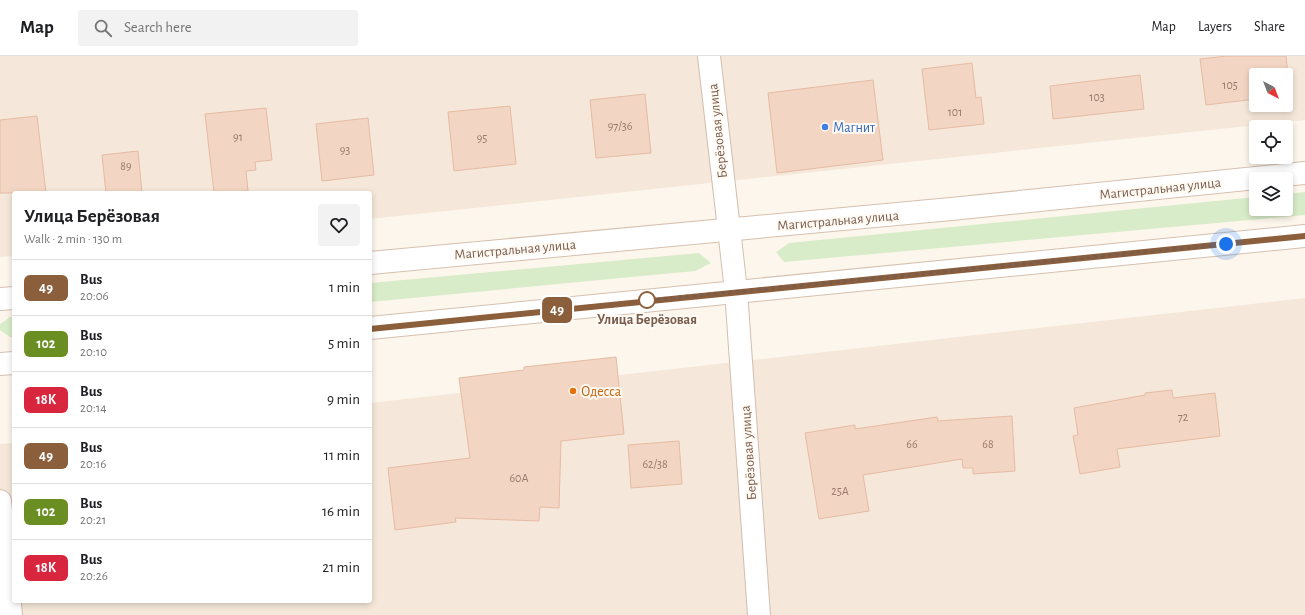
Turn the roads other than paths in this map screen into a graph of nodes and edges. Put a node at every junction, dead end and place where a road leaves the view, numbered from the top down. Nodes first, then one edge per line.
1 (709, 56) edge
2 (1305, 173) edge
3 (729, 230) junction
4 (1305, 236) edge
5 (372, 263) edge
6 (736, 291) junction
7 (12, 298) edge
8 (0, 299) edge
9 (372, 328) edge
10 (12, 363) edge
11 (0, 364) edge
12 (0, 501) edge
13 (11, 615) edge
14 (759, 615) edge

1 - 3 main road, Берёзовая улица
2 - 3 main road, Магистральная улица
3 - 5 main road, Магистральная улица
3 - 6 main road, Берёзовая улица
4 - 6 main road
6 - 9 main road
6 - 14 main road, Берёзовая улица
7 - 8 main road
10 - 11 main road
12 - 13 main road

